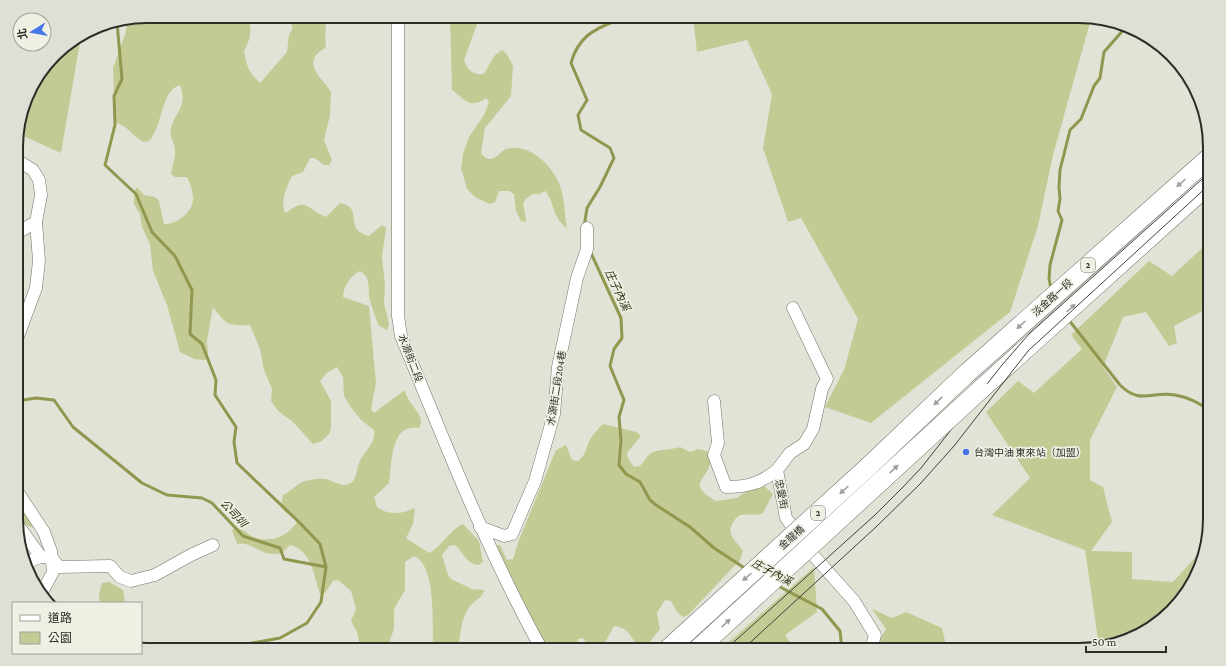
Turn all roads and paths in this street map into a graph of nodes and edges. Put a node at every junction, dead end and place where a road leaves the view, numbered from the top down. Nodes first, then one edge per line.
1 (398, 23) edge
2 (1203, 163) edge
3 (23, 164) edge
4 (1203, 189) edge
5 (36, 222) junction
6 (587, 228) dead end
7 (23, 229) edge
8 (793, 308) dead end
9 (23, 323) edge
10 (966, 374) joint
11 (714, 401) dead end
12 (777, 470) junction
13 (23, 499) edge
14 (480, 527) junction
15 (24, 533) edge
16 (212, 545) dead end
17 (47, 557) junction
18 (30, 561) edge
19 (45, 588) edge
20 (538, 643) edge
21 (675, 643) edge
22 (705, 643) edge
23 (873, 643) edge

1 - 14 street, 水源街二段
2 -> 10 main road, 淡金路一段 / 2
3 - 5 street
22 -> 4 main road, 金龍橋 / 2, bridge
5 - 7 street
5 - 9 street
6 - 14 street, 水源街二段204巷
8 - 12 street, 忠愛街
10 -> 21 main road, 金龍橋 / 2, bridge
11 - 12 street
12 - 23 street, 忠愛街
13 - 17 street
14 - 20 street, 水源街二段
15 - 17 street
16 - 17 street
17 - 18 street
17 - 19 street

